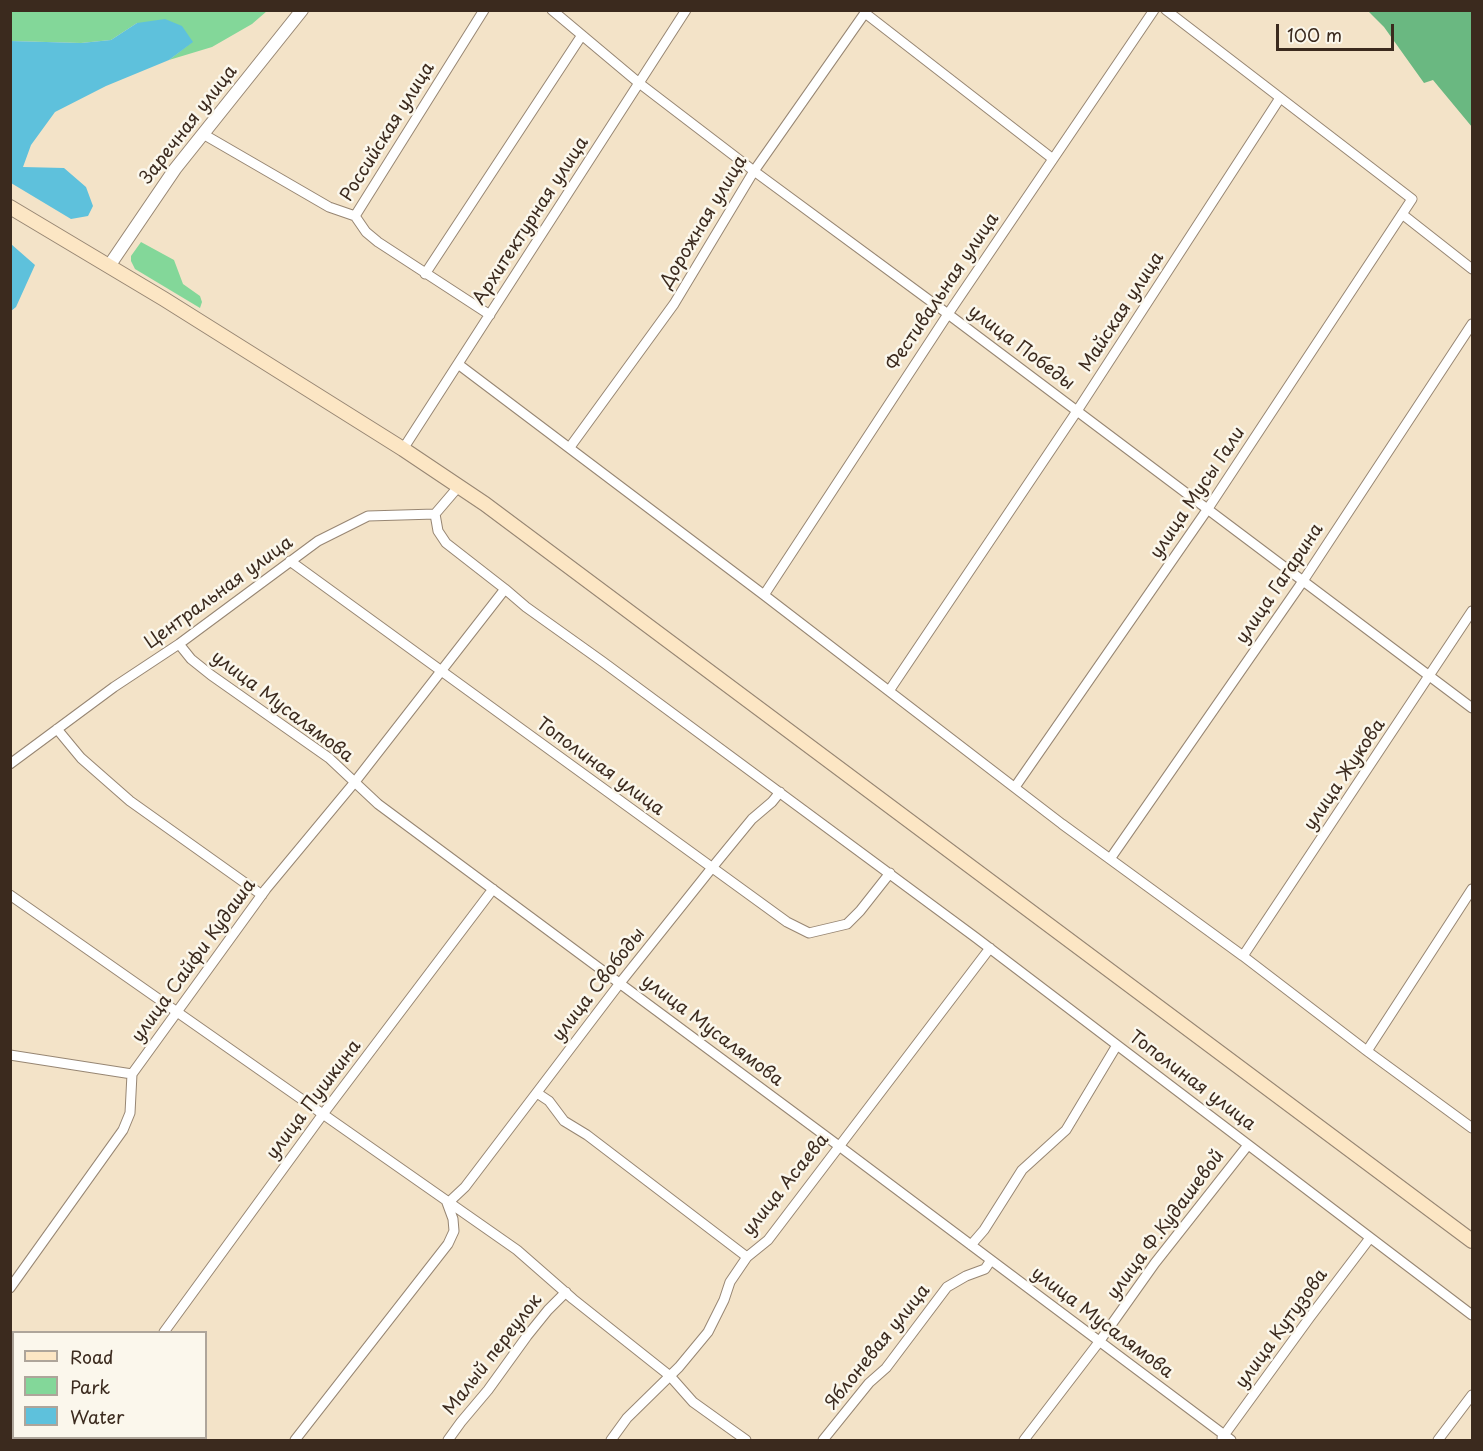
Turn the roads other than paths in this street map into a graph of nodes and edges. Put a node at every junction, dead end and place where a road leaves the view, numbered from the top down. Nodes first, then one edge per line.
1 (302, 10) edge
2 (484, 10) edge
3 (552, 10) edge
4 (686, 10) edge
5 (1154, 10) edge
6 (1166, 10) edge
7 (866, 12) edge
8 (582, 35) junction
9 (639, 82) junction
10 (1280, 98) junction
11 (203, 134) junction
12 (1053, 159) junction
13 (754, 171) junction
14 (10, 207) edge
15 (1402, 214) junction
16 (355, 216) junction
17 (110, 266) junction
18 (1473, 269) edge
19 (425, 274) junction
20 (948, 314) junction
21 (490, 315) junction
22 (1473, 324) edge
23 (458, 364) junction
24 (1077, 411) junction
25 (570, 447) junction
26 (403, 449) junction
27 (459, 486) junction
28 (1208, 510) junction
29 (435, 514) junction
30 (290, 561) junction
31 (1304, 581) junction
32 (505, 589) junction
33 (764, 595) junction
34 (1473, 611) edge
35 (179, 644) junction
36 (440, 671) junction
37 (1430, 677) junction
38 (889, 691) junction
39 (1473, 708) edge
40 (57, 729) junction
41 (10, 764) edge
42 (354, 783) junction
43 (1015, 787) junction
44 (780, 792) junction
45 (1110, 860) junction
46 (711, 869) junction
47 (890, 873) junction
48 (493, 889) junction
49 (1473, 889) edge
50 (10, 895) edge
51 (262, 895) junction
52 (990, 948) junction
53 (1243, 956) junction
54 (620, 983) junction
55 (178, 1013) junction
56 (1117, 1045) junction
57 (1367, 1051) junction
58 (10, 1055) edge
59 (132, 1074) junction
60 (537, 1093) junction
61 (323, 1114) junction
62 (1471, 1125) edge
63 (1248, 1145) junction
64 (839, 1146) junction
65 (448, 1201) junction
66 (1370, 1238) junction
67 (1473, 1241) edge
68 (971, 1245) junction
69 (747, 1257) junction
70 (991, 1260) junction
71 (10, 1288) edge
72 (566, 1293) junction
73 (1473, 1315) edge
74 (165, 1331) edge
75 (1100, 1342) junction
76 (670, 1376) junction
77 (1473, 1395) edge
78 (1225, 1439) edge
79 (295, 1440) edge
80 (448, 1440) edge
81 (611, 1440) edge
82 (746, 1440) edge
83 (823, 1440) edge
84 (1024, 1440) edge
85 (1438, 1440) edge

1 - 11 street, Заречная улица
2 - 16 street, Российская улица
3 - 8 street, улица Победы
4 - 9 street, Архитектурная улица
5 - 12 street, Фестивальная улица
6 - 10 street
7 - 12 street, Дорожная улица
7 - 13 street, Дорожная улица
8 - 9 street, улица Победы
8 - 19 street
9 - 13 street, улица Победы
9 - 21 street, Архитектурная улица
10 - 15 street
10 - 24 street, Майская улица
11 - 16 street, Российская улица
11 - 17 street, Заречная улица
12 - 20 street, Фестивальная улица
13 - 20 street, улица Победы
13 - 25 street, Дорожная улица
14 - 17 main road
15 - 18 street
15 - 28 street, улица Мусы Гали
16 - 19 street
17 - 26 main road
19 - 21 street
20 - 24 street, улица Победы
20 - 33 street, Фестивальная улица
21 - 23 street, Архитектурная улица
22 - 31 street, улица Гагарина
23 - 25 street
23 - 26 street, Архитектурная улица
24 - 28 street, улица Победы
24 - 38 street, Майская улица
25 - 33 street
26 - 27 main road
27 - 29 street
27 - 67 main road
28 - 31 street, улица Победы
28 - 43 street, улица Мусы Гали
29 - 30 street, Центральная улица
29 - 32 street, Тополиная улица
30 - 35 street, Центральная улица
30 - 36 street, Тополиная улица
31 - 37 street, улица Победы
31 - 45 street, улица Гагарина
32 - 36 street, улица Сайфи Кудаша
32 - 44 street, Тополиная улица
33 - 38 street
34 - 37 street, улица Жукова
35 - 40 street, Центральная улица
35 - 42 street, улица Мусалямова
36 - 42 street, улица Сайфи Кудаша
36 - 46 street, Тополиная улица
37 - 39 street, улица Победы
37 - 53 street, улица Жукова
38 - 43 street
40 - 41 street, Центральная улица
40 - 51 street
42 - 48 street, улица Мусалямова
42 - 51 street, улица Сайфи Кудаша
43 - 45 street
44 - 46 street, улица Свободы
44 - 47 street, Тополиная улица
45 - 53 street
46 - 47 street, Тополиная улица
46 - 54 street, улица Свободы
47 - 52 street, Тополиная улица
48 - 54 street, улица Мусалямова
48 - 61 street, улица Пушкина
49 - 57 street
50 - 55 street
51 - 55 street, улица Сайфи Кудаша
52 - 56 street, Тополиная улица
52 - 64 street, улица Асаева
53 - 57 street
54 - 60 street, улица Свободы
54 - 64 street, улица Мусалямова
55 - 59 street, улица Сайфи Кудаша
55 - 61 street
56 - 63 street, Тополиная улица
56 - 68 street
57 - 62 street
58 - 59 street
59 - 71 street
60 - 65 street, улица Свободы
60 - 69 street
61 - 65 street
61 - 74 street, улица Пушкина
63 - 66 street, Тополиная улица
63 - 75 street, улица Ф.Кудашевой
64 - 68 street, улица Мусалямова
64 - 69 street, улица Асаева
65 - 72 street
65 - 79 street
66 - 73 street, Тополиная улица
66 - 78 street, улица Кутузова
68 - 70 street, улица Мусалямова
69 - 76 street, улица Асаева
70 - 75 street, улица Мусалямова
70 - 83 street, Яблоневая улица
72 - 76 street
72 - 80 street, Малый переулок
75 - 78 street, улица Мусалямова
75 - 84 street, улица Ф.Кудашевой
76 - 81 street, улица Асаева
76 - 82 street
77 - 85 street

